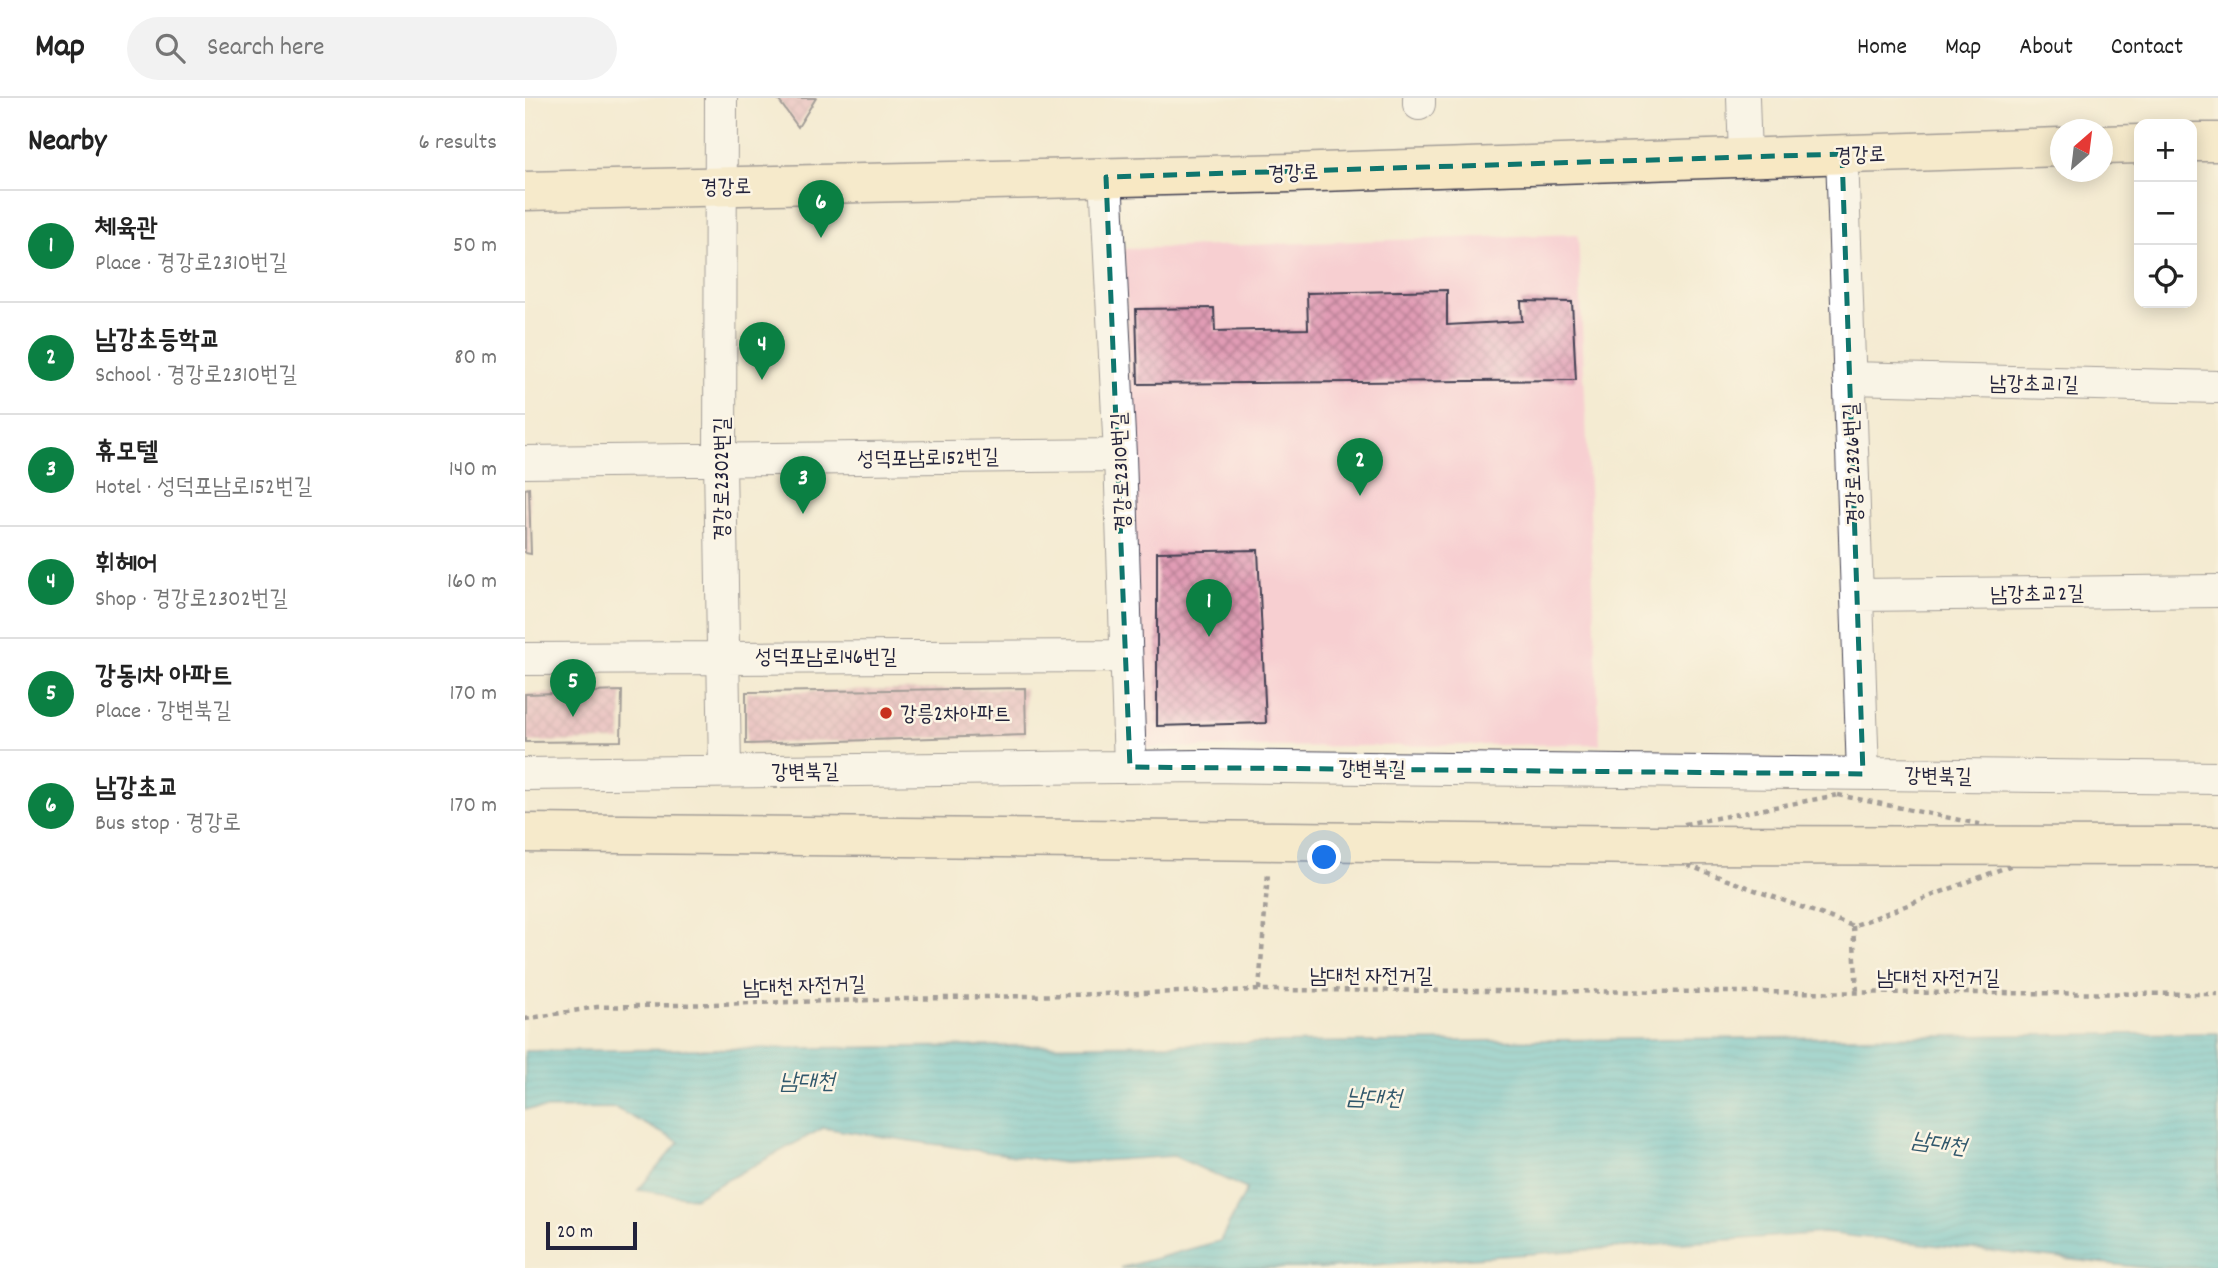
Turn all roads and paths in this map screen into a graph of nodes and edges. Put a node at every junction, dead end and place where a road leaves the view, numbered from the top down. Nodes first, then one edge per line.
1 (721, 98) edge
2 (1743, 98) edge
3 (2197, 142) edge
4 (2218, 142) edge
5 (2134, 144) edge
6 (2113, 145) edge
7 (2050, 147) edge
8 (1842, 154) junction
9 (1745, 157) junction
10 (1106, 177) junction
11 (723, 186) junction
12 (525, 191) edge
13 (1850, 379) junction
14 (2218, 387) edge
15 (1120, 455) junction
16 (720, 460) junction
17 (525, 463) edge
18 (2218, 591) edge
19 (1857, 594) junction
20 (723, 656) junction
21 (1126, 656) junction
22 (525, 659) edge
23 (1130, 767) junction
24 (725, 771) junction
25 (525, 774) edge
26 (1863, 774) junction
27 (2218, 778) edge
28 (525, 833) edge
29 (1271, 841) junction
30 (2218, 846) edge
31 (1853, 926) dead end
32 (1259, 990) junction
33 (1857, 993) junction
34 (2218, 994) edge
35 (525, 1019) edge

1 - 11 street, 경강로2302번길
2 - 9 street
3 - 4 street
5 - 6 street
7 - 8 street, 경강로
8 - 9 street, 경강로
8 - 13 street, 경강로2326번길
9 - 10 street, 경강로
10 - 11 street, 경강로
10 - 15 street, 경강로2310번길
11 - 12 street, 경강로
11 - 16 street, 경강로2302번길
13 - 14 street, 남강초교1길
13 - 19 street, 경강로2326번길
15 - 16 street, 성덕포남로152번길
15 - 21 street, 경강로2310번길
16 - 17 street, 성덕포남로152번길
16 - 20 street, 경강로2302번길
18 - 19 street, 남강초교2길
19 - 26 street, 경강로2326번길
20 - 21 street, 성덕포남로146번길
20 - 22 street, 성덕포남로146번길
20 - 24 street, 경강로2302번길
21 - 23 street, 경강로2310번길
23 - 24 street, 강변북길
23 - 26 street, 강변북길
24 - 25 street, 강변북길
26 - 27 street, 강변북길
28 - 29 street
29 - 30 street
29 - 32 path
31 - 33 path
32 - 33 path, 남대천 자전거길
32 - 35 path, 남대천 자전거길
33 - 34 path, 남대천 자전거길

